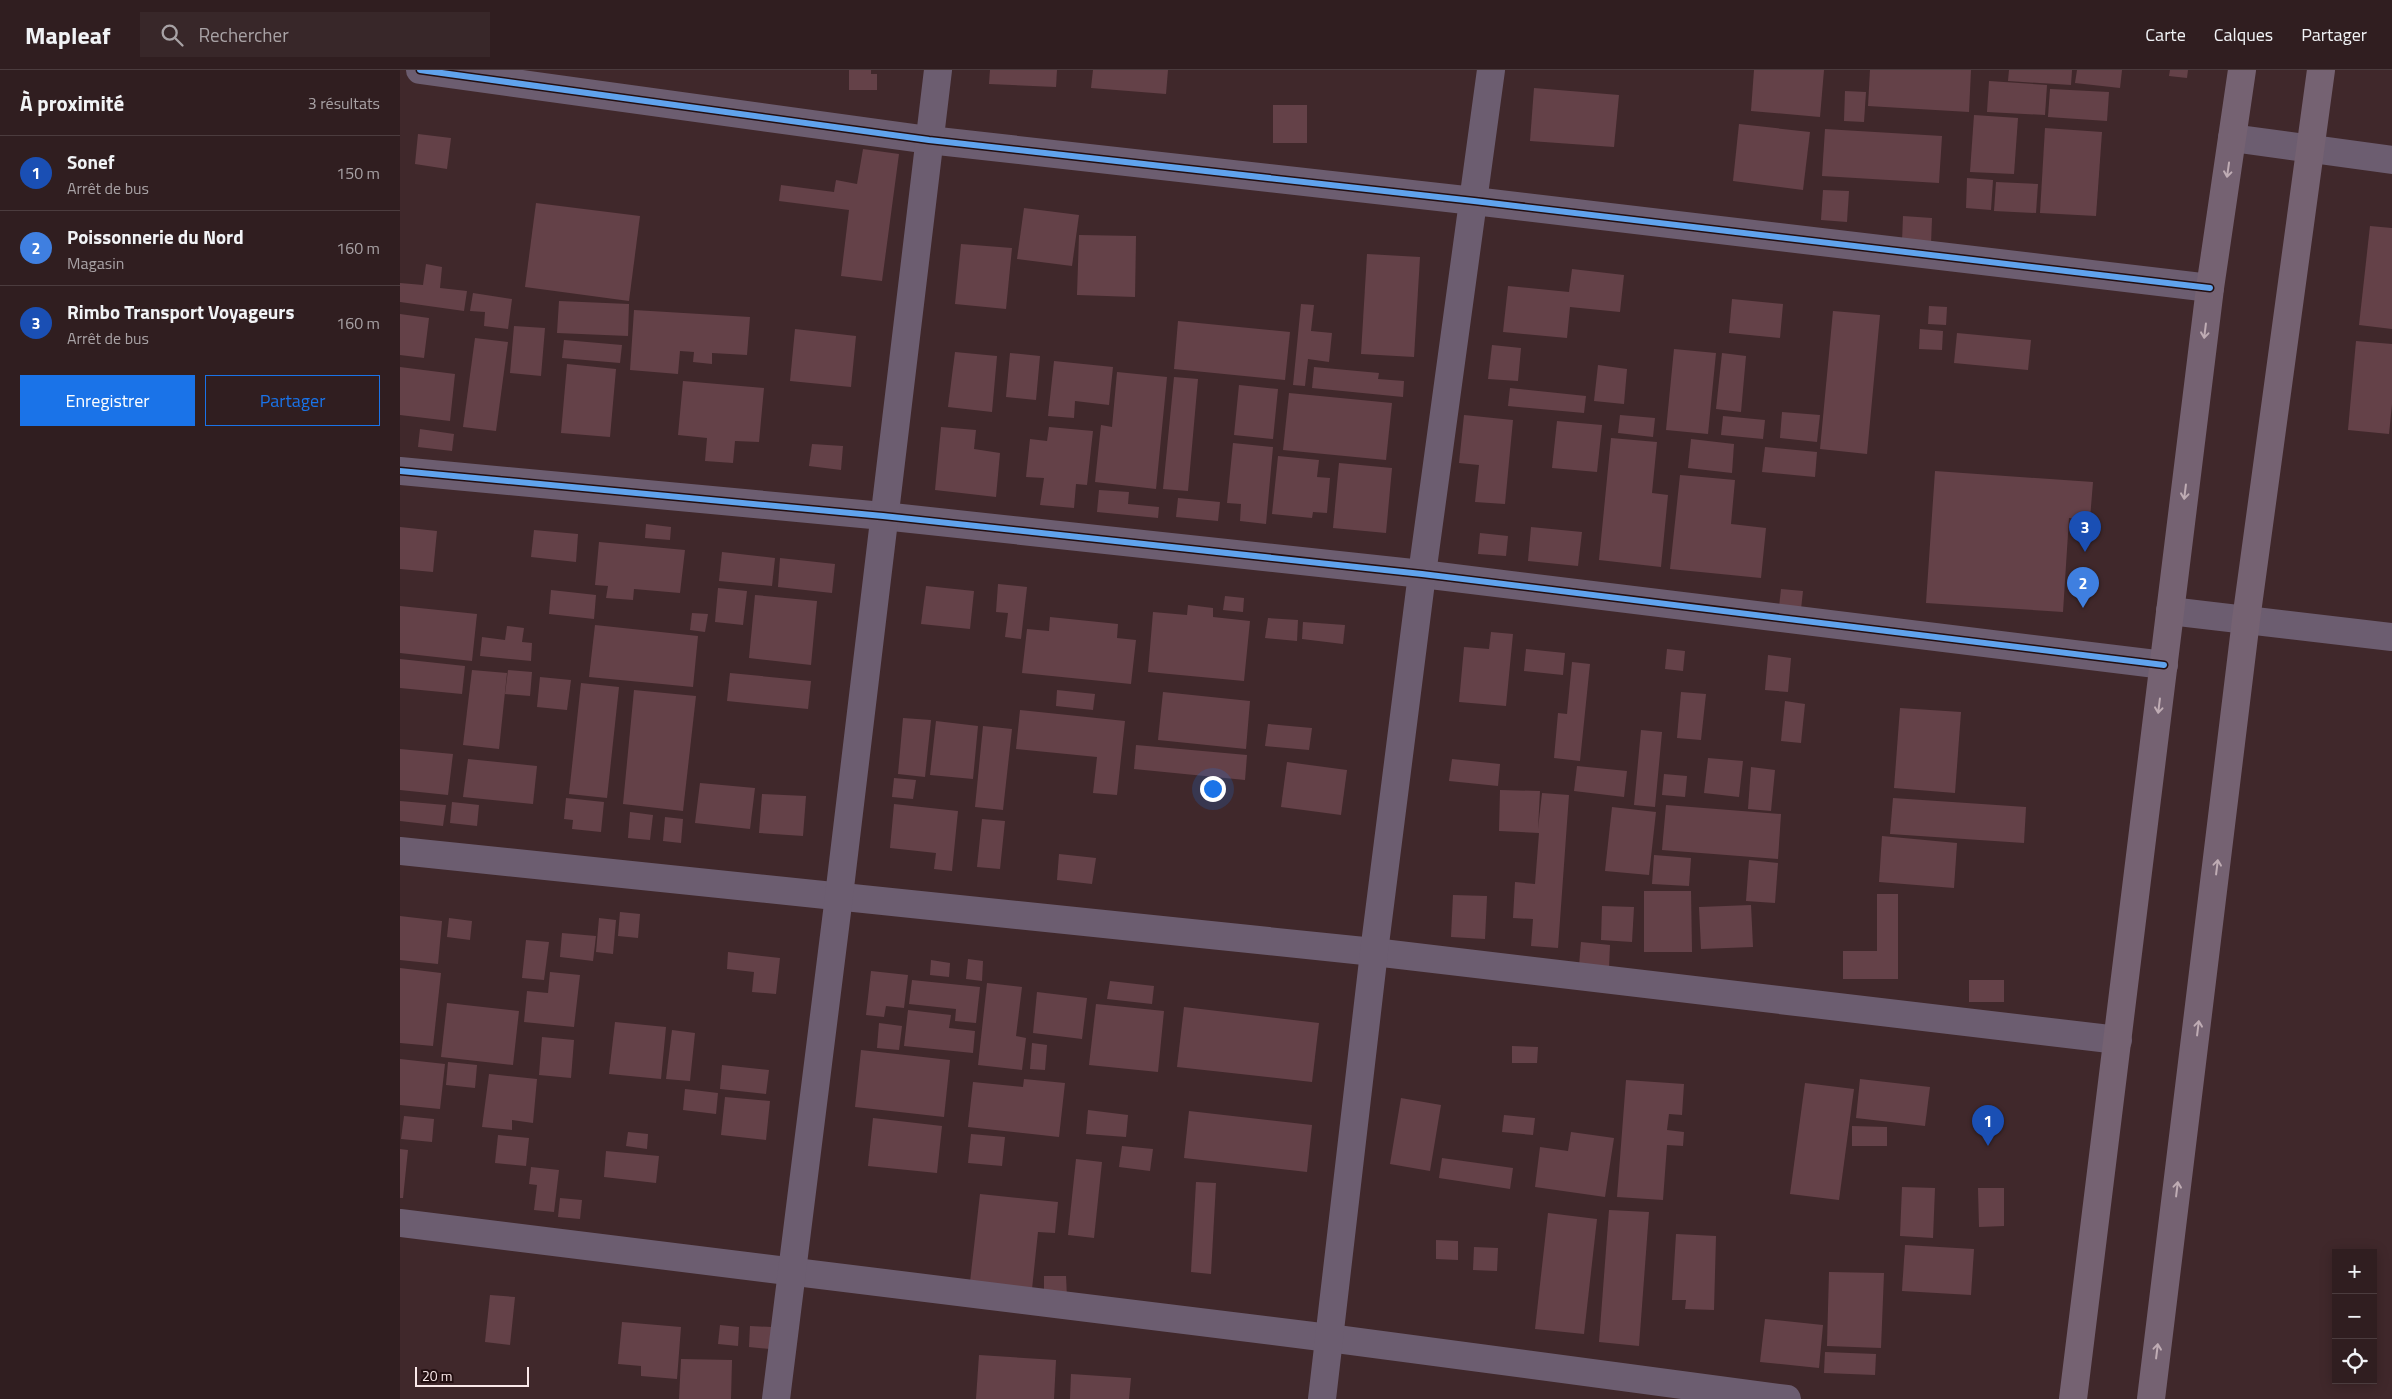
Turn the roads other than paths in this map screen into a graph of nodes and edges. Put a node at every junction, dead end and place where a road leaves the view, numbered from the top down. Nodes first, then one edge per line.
1 (420, 70) edge
2 (938, 70) edge
3 (1491, 70) edge
4 (2242, 70) edge
5 (2321, 70) edge
6 (2232, 138) junction
7 (929, 140) junction
8 (2309, 148) junction
9 (2392, 160) edge
10 (1474, 201) junction
11 (2210, 288) junction
12 (400, 471) edge
13 (883, 516) junction
14 (1422, 574) junction
15 (2170, 611) junction
16 (2246, 620) junction
17 (2392, 637) edge
18 (2164, 665) junction
19 (400, 851) edge
20 (839, 896) junction
21 (1374, 952) junction
22 (2118, 1040) junction
23 (400, 1223) edge
24 (791, 1270) junction
25 (1328, 1338) junction
26 (776, 1399) edge
27 (1322, 1399) edge
28 (1787, 1399) edge
29 (2073, 1399) edge
30 (2150, 1399) edge

1 - 7 street
2 - 7 street
3 - 10 street
4 - 6 highway
5 - 8 highway
6 - 8 street
6 -> 11 highway
7 - 10 street
7 - 13 street
8 - 9 street
8 - 16 highway
10 - 11 street
10 - 14 street
11 -> 15 highway
12 - 13 street
13 - 14 street
13 - 20 street
14 - 18 street
14 - 21 street
15 - 16 street
15 - 18 highway
16 - 17 street
30 -> 16 highway
18 -> 22 highway
19 - 20 street
20 - 21 street
20 - 24 street
21 - 22 street
21 - 25 street
22 - 29 highway
23 - 24 street
24 - 25 street
24 - 26 street
25 - 27 street
25 - 28 street

